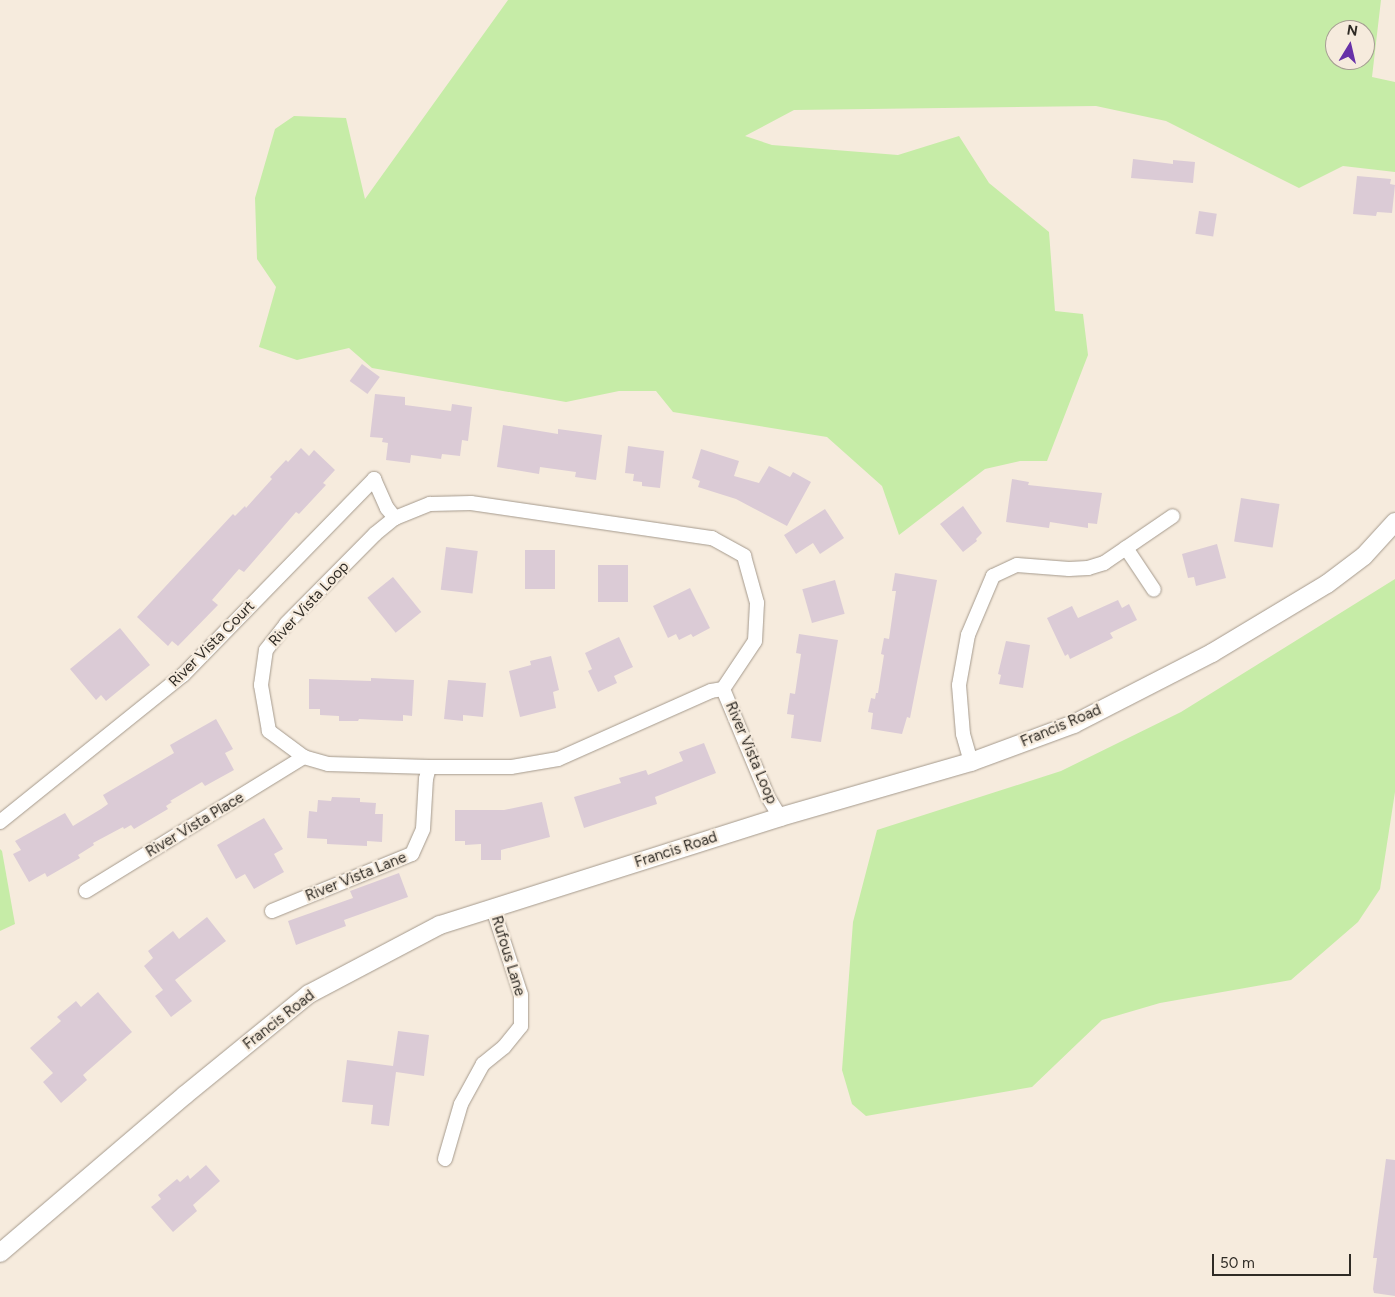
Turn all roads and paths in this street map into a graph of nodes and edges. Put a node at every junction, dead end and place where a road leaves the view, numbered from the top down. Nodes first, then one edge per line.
1 (1173, 516) dead end
2 (395, 518) junction
3 (1395, 522) edge
4 (1126, 548) junction
5 (1154, 590) dead end
6 (723, 689) junction
7 (304, 757) junction
8 (971, 762) junction
9 (429, 768) junction
10 (780, 817) junction
11 (0, 822) edge
12 (86, 891) dead end
13 (494, 909) junction
14 (272, 911) dead end
15 (445, 1159) dead end
16 (0, 1253) edge

1 - 4 street
2 - 6 street, River Vista Loop
2 - 7 street, River Vista Loop
2 - 11 street, River Vista Court
3 - 8 street, Francis Road
4 - 5 street
4 - 8 street
6 - 9 street, River Vista Loop
6 - 10 street, River Vista Loop
7 - 9 street, River Vista Loop
7 - 12 street, River Vista Place
8 - 10 street, Francis Road
9 - 14 street, River Vista Lane
10 - 13 street, Francis Road
13 - 15 street, Rufous Lane
13 - 16 street, Francis Road

